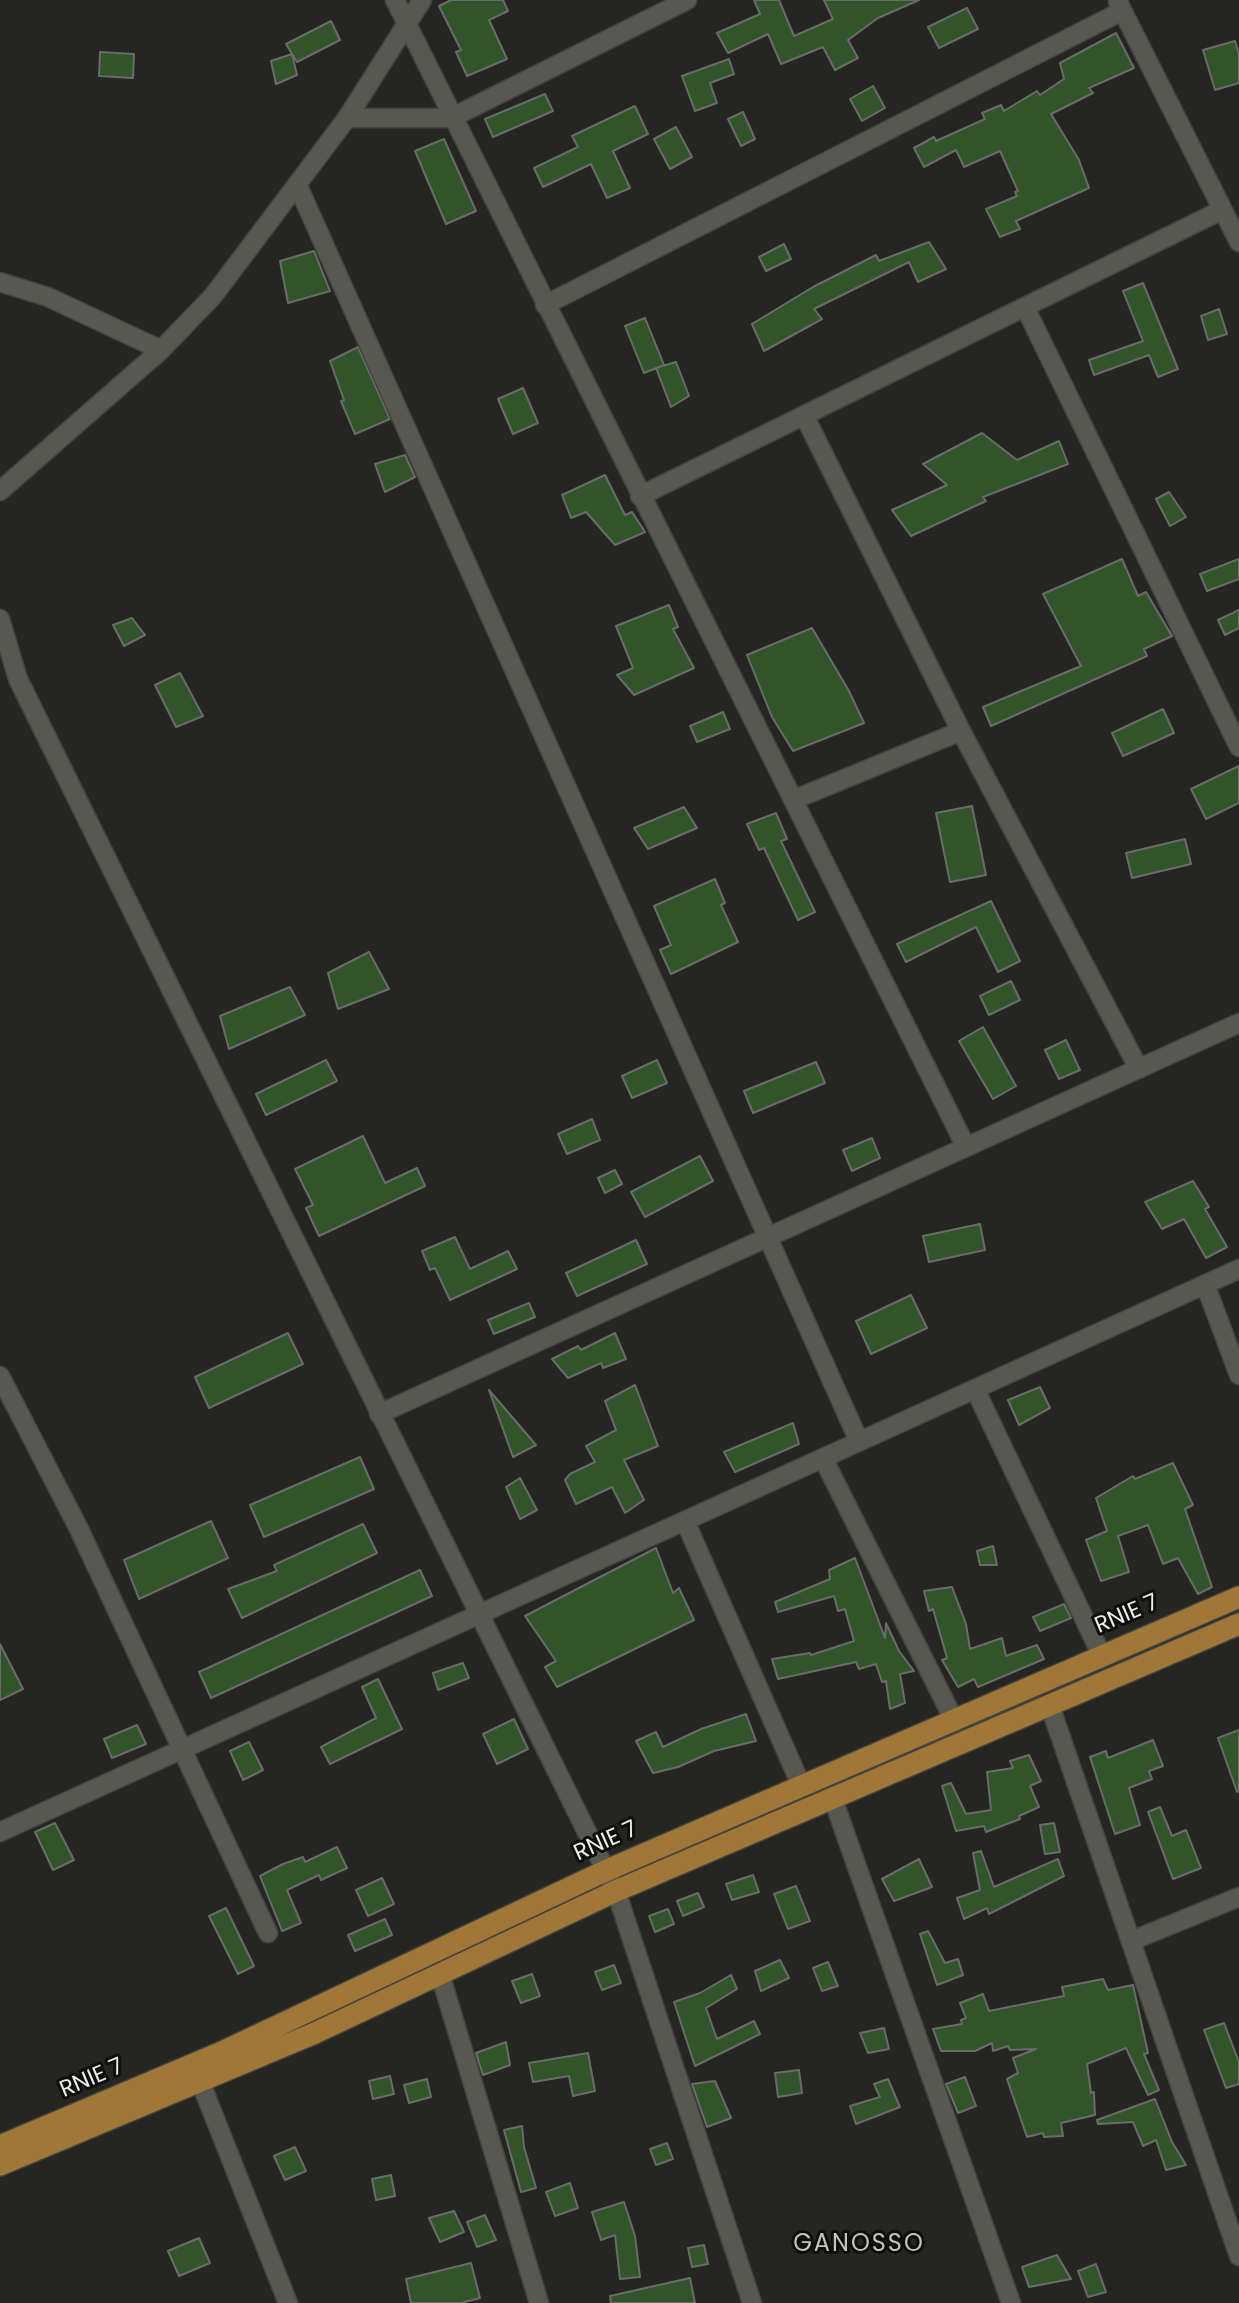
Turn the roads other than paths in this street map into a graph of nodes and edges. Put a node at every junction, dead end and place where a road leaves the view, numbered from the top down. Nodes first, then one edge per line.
1 (395, 0) edge
2 (422, 0) edge
3 (687, 0) edge
4 (1119, 5) edge
5 (406, 27) junction
6 (347, 118) junction
7 (451, 118) junction
8 (297, 184) junction
9 (1223, 210) junction
10 (1239, 242) edge
11 (0, 282) edge
12 (545, 305) junction
13 (1026, 307) junction
14 (161, 350) junction
15 (804, 415) junction
16 (0, 491) edge
17 (640, 496) junction
18 (0, 619) edge
19 (0, 666) edge
20 (18, 680) junction
21 (961, 731) junction
22 (1239, 747) edge
23 (793, 800) junction
24 (1239, 1023) edge
25 (1139, 1069) junction
26 (967, 1147) junction
27 (768, 1237) junction
28 (1239, 1269) edge
29 (1205, 1284) junction
30 (1239, 1375) edge
31 (0, 1376) edge
32 (975, 1389) junction
33 (379, 1414) junction
34 (858, 1440) junction
35 (823, 1458) junction
36 (685, 1521) junction
37 (1239, 1597) edge
38 (479, 1614) junction
39 (1239, 1624) edge
40 (1101, 1654) junction
41 (1050, 1706) junction
42 (956, 1721) junction
43 (182, 1749) junction
44 (801, 1785) junction
45 (833, 1799) junction
46 (0, 1832) edge
47 (605, 1871) junction
48 (616, 1891) junction
49 (1239, 1897) edge
50 (268, 1933) dead end
51 (1131, 1941) junction
52 (440, 1974) junction
53 (200, 2081) junction
54 (0, 2146) edge
55 (0, 2165) edge
56 (1239, 2256) edge
57 (288, 2303) edge
58 (539, 2303) edge
59 (752, 2303) edge
60 (1011, 2303) edge

1 - 5 street
2 - 5 street
3 - 7 street
4 - 9 street
4 - 12 street
5 - 6 street
5 - 7 street
6 - 7 street
6 - 8 street
7 - 12 street
8 - 14 street
8 - 27 street
9 - 10 street
9 - 13 street
11 - 14 street
12 - 17 street
13 - 15 street
13 - 22 street
14 - 16 street
15 - 17 street
15 - 21 street
17 - 23 street
18 - 20 street
19 - 20 street
20 - 33 street
21 - 23 street
21 - 25 street
23 - 26 street
24 - 25 street
25 - 26 street
26 - 27 street
27 - 33 street
27 - 34 street
28 - 29 street
29 - 30 street
29 - 32 street
31 - 43 street
32 - 34 street
32 - 40 street
33 - 38 street
34 - 35 street
35 - 36 street
35 - 42 street
36 - 38 street
36 - 44 street
37 - 40 main road, RNIE 7 / RNIE 7
38 - 43 street
38 - 47 street
39 - 41 main road, RNIE 7 / RNIE 7
40 - 42 main road, RNIE 7 / RNIE 7
41 - 45 main road, RNIE 7 / RNIE 7
41 - 51 street
42 - 44 main road, RNIE 7 / RNIE 7
43 - 46 street
43 - 50 street
44 - 47 main road, RNIE 7 / RNIE 7
45 - 48 main road, RNIE 7 / RNIE 7
45 - 60 street
47 - 48 street
47 - 54 main road, RNIE 7 / RNIE 7
48 - 52 main road, RNIE 7 / RNIE 7
48 - 59 street
49 - 51 street
51 - 56 street
52 - 53 main road, RNIE 7 / RNIE 7
52 - 58 street
53 - 55 main road, RNIE 7 / RNIE 7
53 - 57 street

